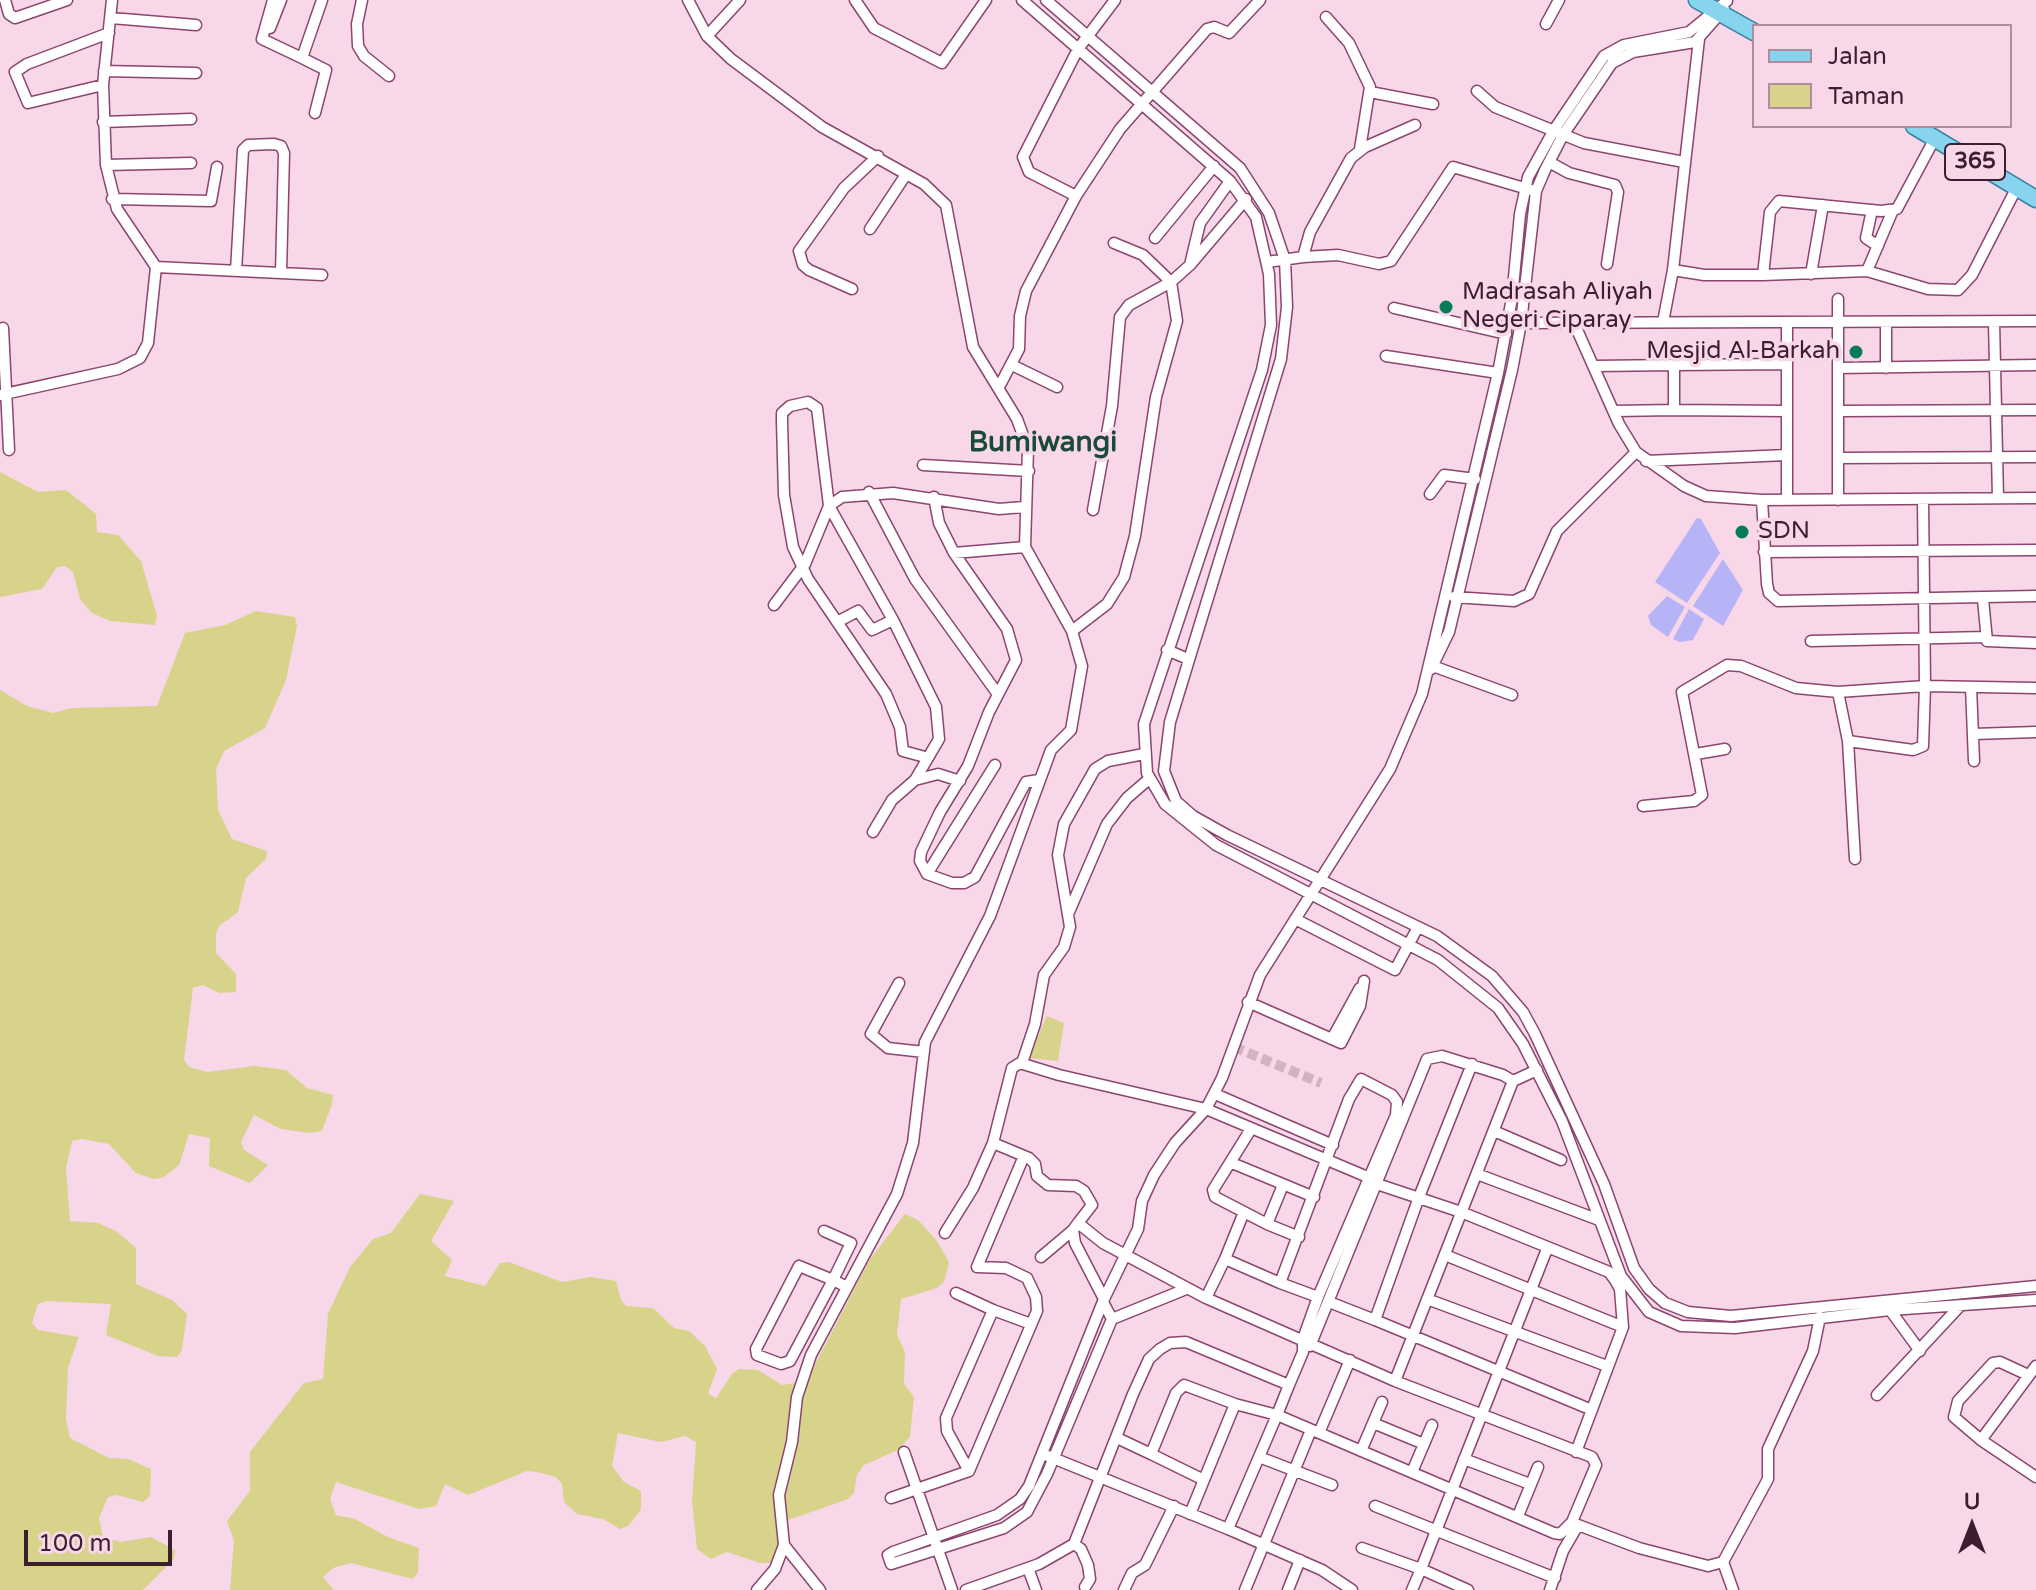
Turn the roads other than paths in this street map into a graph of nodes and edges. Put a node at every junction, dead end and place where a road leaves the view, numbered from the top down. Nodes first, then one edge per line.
1 (5, 0) edge
2 (67, 0) edge
3 (112, 0) edge
4 (273, 0) edge
5 (281, 0) edge
6 (322, 0) edge
7 (362, 0) edge
8 (688, 0) edge
9 (740, 0) edge
10 (855, 0) edge
11 (986, 0) edge
12 (1022, 0) edge
13 (1046, 0) edge
14 (1115, 0) edge
15 (1260, 0) edge
16 (1559, 0) edge
17 (1697, 0) edge
18 (1723, 6) edge
19 (1326, 17) dead end
20 (111, 18) junction
21 (1546, 24) dead end
22 (196, 25) dead end
23 (1752, 30) edge
24 (109, 33) junction
25 (707, 36) junction
26 (1699, 39) junction
27 (265, 41) junction
28 (1081, 44) junction
29 (302, 58) junction
30 (104, 71) junction
31 (196, 73) dead end
32 (389, 76) dead end
33 (103, 85) junction
34 (1477, 91) dead end
35 (1370, 92) junction
36 (1146, 100) junction
37 (1433, 104) dead end
38 (315, 113) dead end
39 (191, 119) dead end
40 (103, 122) junction
41 (1415, 125) dead end
42 (1918, 128) edge
43 (1558, 132) junction
44 (1935, 138) junction
45 (1360, 149) junction
46 (878, 156) junction
47 (1549, 162) junction
48 (1684, 162) junction
49 (191, 163) dead end
50 (106, 165) junction
51 (1214, 166) junction
52 (217, 167) dead end
53 (905, 176) junction
54 (1230, 181) junction
55 (2017, 187) junction
56 (1524, 188) junction
57 (1536, 191) junction
58 (1076, 196) junction
59 (112, 199) junction
60 (1246, 199) junction
61 (2036, 199) edge
62 (1823, 205) junction
63 (1872, 210) junction
64 (1893, 210) junction
65 (870, 229) dead end
66 (1155, 238) dead end
67 (1114, 243) dead end
68 (1878, 246) junction
69 (1303, 257) junction
70 (1276, 261) junction
71 (1607, 264) dead end
72 (1190, 265) junction
73 (156, 267) junction
74 (1673, 270) junction
75 (236, 271) junction
76 (1867, 271) junction
77 (281, 273) junction
78 (1811, 274) junction
79 (322, 275) dead end
80 (1763, 275) junction
81 (1171, 282) junction
82 (852, 289) dead end
83 (1838, 299) dead end
84 (1394, 308) dead end
85 (1508, 321) junction
86 (2036, 321) edge
87 (1663, 322) junction
88 (1787, 322) junction
89 (1838, 322) junction
90 (1886, 322) junction
91 (1994, 322) junction
92 (1521, 323) junction
93 (1574, 323) junction
94 (3, 328) dead end
95 (1506, 334) junction
96 (1386, 356) dead end
97 (1787, 364) junction
98 (1012, 365) junction
99 (1674, 365) junction
100 (2036, 365) edge
101 (1595, 366) junction
102 (1995, 366) junction
103 (1838, 368) junction
104 (1886, 368) junction
105 (1270, 371) junction
106 (1498, 373) junction
107 (999, 387) junction
108 (1057, 387) dead end
109 (3, 394) edge
110 (1674, 410) junction
111 (1996, 410) junction
112 (2036, 410) edge
113 (1614, 411) junction
114 (1787, 411) junction
115 (1838, 411) junction
116 (1246, 423) junction
117 (1261, 428) junction
118 (9, 450) dead end
119 (1636, 452) junction
120 (1787, 455) junction
121 (1997, 457) junction
122 (2036, 457) edge
123 (1838, 458) junction
124 (1646, 461) junction
125 (923, 465) dead end
126 (1029, 471) junction
127 (1475, 479) junction
128 (869, 492) junction
129 (1430, 494) dead end
130 (934, 497) junction
131 (1998, 498) junction
132 (2036, 498) edge
133 (1923, 499) junction
134 (1762, 500) junction
135 (1787, 500) junction
136 (1838, 500) junction
137 (829, 506) junction
138 (1024, 507) junction
139 (1093, 510) dead end
140 (1222, 515) junction
141 (1469, 527) junction
142 (1025, 547) junction
143 (2036, 550) edge
144 (1764, 552) junction
145 (1924, 552) junction
146 (954, 553) junction
147 (802, 569) junction
148 (2036, 596) edge
149 (1445, 597) junction
150 (1458, 598) junction
151 (1983, 599) junction
152 (1924, 600) junction
153 (774, 605) dead end
154 (893, 620) junction
155 (837, 622) junction
156 (1178, 623) junction
157 (1194, 630) junction
158 (1072, 631) junction
159 (1985, 637) junction
160 (1924, 639) junction
161 (1811, 641) dead end
162 (2036, 643) edge
163 (1168, 650) junction
164 (1188, 659) junction
165 (1431, 668) junction
166 (1925, 686) junction
167 (1971, 687) junction
168 (2036, 688) edge
169 (1838, 692) junction
170 (997, 693) junction
171 (1512, 695) dead end
172 (2036, 732) edge
173 (1973, 734) junction
174 (1848, 741) junction
175 (1725, 749) dead end
176 (1144, 754) junction
177 (1696, 754) junction
178 (925, 757) junction
179 (1974, 761) dead end
180 (995, 765) dead end
181 (1149, 779) junction
182 (915, 780) junction
183 (1039, 780) junction
184 (960, 781) junction
185 (1643, 806) dead end
186 (873, 832) dead end
187 (1855, 859) dead end
188 (927, 874) junction
189 (1316, 888) junction
190 (1069, 912) junction
191 (1295, 919) junction
192 (1413, 936) junction
193 (899, 983) dead end
194 (1248, 1002) junction
195 (1332, 1039) junction
196 (924, 1052) junction
197 (1022, 1063) junction
198 (1472, 1064) junction
199 (1537, 1070) junction
200 (1513, 1081) junction
201 (1215, 1094) junction
202 (1236, 1104) junction
203 (1206, 1109) junction
204 (1246, 1127) junction
205 (1494, 1131) junction
206 (993, 1143) junction
207 (1333, 1145) junction
208 (1024, 1156) junction
209 (1329, 1160) junction
210 (1561, 1160) dead end
211 (1232, 1163) junction
212 (1477, 1174) junction
213 (1374, 1181) junction
214 (1283, 1185) junction
215 (1314, 1197) junction
216 (1419, 1197) junction
217 (1244, 1212) junction
218 (1461, 1212) junction
219 (1599, 1220) junction
220 (1267, 1224) junction
221 (1075, 1227) junction
222 (824, 1231) dead end
223 (945, 1233) dead end
224 (1299, 1237) junction
225 (1547, 1249) junction
226 (1125, 1254) junction
227 (1445, 1255) junction
228 (1041, 1257) dead end
229 (1225, 1259) junction
230 (833, 1280) junction
231 (1280, 1283) junction
232 (2036, 1286) edge
233 (847, 1287) junction
234 (1186, 1289) junction
235 (1531, 1290) junction
236 (956, 1293) dead end
237 (1206, 1298) junction
238 (1427, 1299) junction
239 (1103, 1300) junction
240 (1323, 1300) junction
241 (2036, 1301) edge
242 (1959, 1307) junction
243 (993, 1310) junction
244 (1890, 1310) junction
245 (1819, 1313) junction
246 (1112, 1319) junction
247 (1375, 1320) junction
248 (1031, 1324) junction
249 (1623, 1327) junction
250 (1515, 1331) junction
251 (1413, 1336) junction
252 (1306, 1345) junction
253 (1920, 1351) junction
254 (1350, 1360) junction
255 (1607, 1366) junction
256 (1498, 1371) junction
257 (2032, 1371) edge
258 (1395, 1381) junction
259 (1289, 1385) junction
260 (1877, 1395) dead end
261 (1382, 1402) dead end
262 (1235, 1404) junction
263 (1592, 1410) junction
264 (1277, 1415) junction
265 (1481, 1415) junction
266 (1373, 1423) junction
267 (1432, 1425) dead end
268 (1315, 1431) junction
269 (1117, 1438) junction
270 (1981, 1440) junction
271 (1424, 1444) junction
272 (1361, 1451) junction
273 (904, 1452) dead end
274 (1576, 1452) junction
275 (1042, 1454) junction
276 (1151, 1454) junction
277 (1259, 1457) junction
278 (1054, 1458) junction
279 (1464, 1459) junction
280 (1538, 1467) dead end
281 (969, 1471) junction
282 (1294, 1471) junction
283 (1412, 1472) junction
284 (2036, 1477) edge
285 (1101, 1478) junction
286 (1204, 1480) junction
287 (1530, 1484) junction
288 (1332, 1485) dead end
289 (1452, 1488) junction
290 (917, 1489) junction
291 (891, 1498) dead end
292 (1174, 1506) junction
293 (1375, 1506) dead end
294 (1190, 1514) junction
295 (1518, 1516) junction
296 (1575, 1524) junction
297 (1228, 1529) junction
298 (1436, 1530) junction
299 (932, 1537) junction
300 (1074, 1544) junction
301 (1263, 1544) junction
302 (784, 1545) junction
303 (1362, 1548) dead end
304 (937, 1551) junction
305 (1300, 1560) junction
306 (1723, 1562) junction
307 (1028, 1568) junction
308 (1421, 1569) junction
309 (1555, 1578) junction
310 (995, 1586) edge
311 (1085, 1587) dead end
312 (1343, 1588) edge
313 (757, 1590) edge
314 (820, 1590) edge
315 (952, 1590) edge
316 (966, 1590) edge
317 (1036, 1590) edge
318 (1124, 1590) edge
319 (1245, 1590) edge
320 (1288, 1590) edge
321 (1412, 1590) edge
322 (1468, 1590) edge
323 (1550, 1590) edge
324 (1733, 1590) edge

1 - 2 street
3 - 20 street
4 - 27 street
5 - 27 street
6 - 29 street
7 - 32 street
8 - 25 street
9 - 25 street
10 - 11 street
12 - 28 street
13 - 28 street
14 - 28 street
15 - 36 street
16 - 21 street
17 - 18 main road
18 - 23 main road
18 - 26 street
18 - 43 street
19 - 35 street
20 - 22 street
20 - 24 street
24 - 30 street
24 - 33 street
25 - 46 street
26 - 43 street
26 - 48 street
27 - 29 street
28 - 36 street
28 - 36 street
28 - 58 street
29 - 38 street
30 - 31 street
30 - 33 street
33 - 40 street
34 - 43 street
35 - 37 street
35 - 45 street
36 - 51 street
36 - 58 street
36 - 70 street
39 - 40 street
40 - 50 street
41 - 45 street
42 - 44 main road, 365
43 - 47 street
43 - 48 street
43 - 56 street
44 - 55 main road, 365
44 - 64 street
45 - 69 street
46 - 53 street
46 - 82 street
47 - 57 street
47 - 71 street
48 - 74 street
49 - 50 street
50 - 59 street
51 - 54 street
51 - 66 street
52 - 59 street
53 - 65 street
53 - 107 street
54 - 60 street
54 - 72 street
55 - 61 main road, 365
55 - 76 street
56 - 57 street
56 - 69 street
56 - 85 street
57 - 92 street
58 - 98 street
59 - 73 street
60 - 70 street
60 - 72 street
62 - 63 street
62 - 78 street
62 - 80 street
63 - 64 street
63 - 68 street
64 - 68 street
67 - 81 street
68 - 76 street
69 - 70 street
70 - 105 street
70 - 105 street
72 - 81 street
73 - 75 street
73 - 109 street
74 - 80 street
74 - 87 street
75 - 77 street
75 - 77 street
76 - 78 street
77 - 79 street
78 - 80 street
81 - 139 street
81 - 158 street
83 - 89 street
84 - 95 street
85 - 92 street
85 - 95 street
86 - 91 street
87 - 88 street
87 - 93 street
88 - 89 street
88 - 97 street
89 - 90 street
89 - 103 street
90 - 91 street
90 - 104 street
91 - 102 street
92 - 93 street
92 - 141 street
93 - 101 street
94 - 109 street
95 - 106 street
96 - 106 street
97 - 99 street
97 - 114 street
98 - 107 street
98 - 108 street
99 - 101 street
99 - 110 street
100 - 102 street
101 - 113 street
102 - 104 street
102 - 111 street
103 - 104 street
103 - 115 street
105 - 116 street
105 - 117 street
106 - 127 street
107 - 126 street
109 - 118 street
110 - 113 street
110 - 114 street
111 - 112 street
111 - 115 street
111 - 121 street
113 - 119 street
114 - 120 street
115 - 123 street
116 - 117 street
116 - 140 street
117 - 140 street
119 - 124 street
119 - 150 street
120 - 124 street
120 - 135 street
121 - 122 street
121 - 123 street
121 - 131 street
123 - 136 street
124 - 134 street
125 - 126 street
126 - 138 street
127 - 129 street
127 - 141 street
128 - 130 street
128 - 137 street
128 - 170 street
130 - 138 street
130 - 146 street
131 - 132 street
131 - 133 street
133 - 136 street
133 - 145 street
134 - 135 street
134 - 144 street
135 - 136 street
137 - 147 street
137 - 147 street
137 - 154 street
138 - 142 street
140 - 156 street
140 - 157 street
141 - 149 street
141 - 150 street
142 - 146 street
142 - 158 street
143 - 145 street
144 - 145 street
144 - 152 street
145 - 152 street
146 - 170 street
147 - 153 street
147 - 155 street
148 - 151 street
149 - 150 street
149 - 165 street
150 - 165 street
151 - 152 street
151 - 159 street
152 - 160 street
154 - 155 street
154 - 178 street
155 - 178 street
156 - 157 street
156 - 163 street
157 - 164 street
158 - 183 street
159 - 160 street
159 - 162 street
160 - 161 street
160 - 166 street
163 - 164 street
163 - 176 street
164 - 189 street
165 - 171 street
165 - 189 street
166 - 167 street
166 - 169 street
166 - 174 street
167 - 168 street
167 - 173 street
169 - 174 street
169 - 177 street
170 - 184 street
172 - 173 street
173 - 179 street
174 - 187 street
175 - 177 street
176 - 181 street
176 - 190 street
177 - 185 street
178 - 182 street
180 - 188 street
181 - 189 street
181 - 190 street
182 - 184 street
182 - 186 street
183 - 188 street
183 - 196 street
184 - 188 street
189 - 191 street
189 - 192 street
189 - 192 street
190 - 197 street
191 - 192 street
191 - 194 street
192 - 199 street
192 - 245 street
193 - 196 street
194 - 195 street
194 - 201 street
195 - 195 street
196 - 233 street
197 - 203 street
197 - 206 street
198 - 200 street
198 - 213 street
198 - 216 street
199 - 200 street
199 - 219 street
200 - 205 street
201 - 202 street
201 - 203 street
202 - 204 street
202 - 207 street
203 - 204 street
203 - 226 street
204 - 209 street
204 - 211 street
205 - 210 street
205 - 212 street
206 - 208 street
206 - 223 street
207 - 209 street
207 - 213 street
208 - 221 street
208 - 248 street
209 - 213 street
209 - 215 street
211 - 214 street
211 - 217 street
212 - 218 street
212 - 219 street
213 - 216 street
213 - 240 street
214 - 215 street
214 - 220 street
215 - 224 street
216 - 218 street
216 - 247 street
217 - 220 street
217 - 229 street
218 - 225 street
218 - 227 street
219 - 245 street
220 - 224 street
221 - 226 street
221 - 228 street
221 - 239 street
222 - 230 street
224 - 231 street
225 - 235 street
225 - 249 street
226 - 234 street
226 - 239 street
227 - 235 street
227 - 238 street
229 - 231 street
229 - 237 street
230 - 230 street
230 - 233 street
231 - 240 street
232 - 245 street
233 - 302 street
234 - 237 street
234 - 246 street
235 - 249 street
235 - 250 street
236 - 243 street
237 - 252 street
238 - 250 street
238 - 251 street
239 - 246 street
239 - 275 street
240 - 247 street
240 - 252 street
241 - 242 street
242 - 244 street
242 - 253 street
243 - 248 street
243 - 281 street
244 - 245 street
244 - 253 street
245 - 306 street
246 - 278 street
247 - 251 street
248 - 281 street
249 - 255 street
250 - 255 street
250 - 256 street
251 - 256 street
251 - 258 street
252 - 254 street
252 - 259 street
253 - 260 street
254 - 258 street
254 - 268 street
255 - 263 street
256 - 263 street
256 - 265 street
257 - 270 street
257 - 270 street
258 - 265 street
259 - 264 street
259 - 269 street
261 - 266 street
262 - 264 street
262 - 276 street
262 - 286 street
263 - 274 street
264 - 268 street
264 - 277 street
265 - 274 street
265 - 279 street
266 - 271 street
266 - 272 street
267 - 271 street
268 - 272 street
268 - 282 street
269 - 276 street
269 - 285 street
270 - 284 street
271 - 283 street
272 - 283 street
273 - 290 street
274 - 296 street
275 - 278 street
275 - 299 street
276 - 286 street
277 - 282 street
277 - 297 street
278 - 285 street
278 - 304 street
279 - 287 street
279 - 289 street
280 - 287 street
281 - 290 street
282 - 288 street
282 - 301 street
283 - 289 street
285 - 292 street
285 - 300 street
286 - 294 street
287 - 295 street
289 - 295 street
289 - 298 street
290 - 291 street
290 - 299 street
292 - 294 street
292 - 318 street
293 - 298 street
294 - 297 street
295 - 296 street
296 - 306 street
296 - 309 street
297 - 301 street
298 - 308 street
298 - 309 street
299 - 304 street
299 - 304 street
300 - 307 street
300 - 311 street
301 - 305 street
301 - 319 street
302 - 313 street
302 - 314 street
303 - 308 street
304 - 315 street
305 - 312 street
305 - 320 street
306 - 324 street
307 - 310 street
307 - 317 street
308 - 321 street
308 - 322 street
309 - 323 street
310 - 316 street

